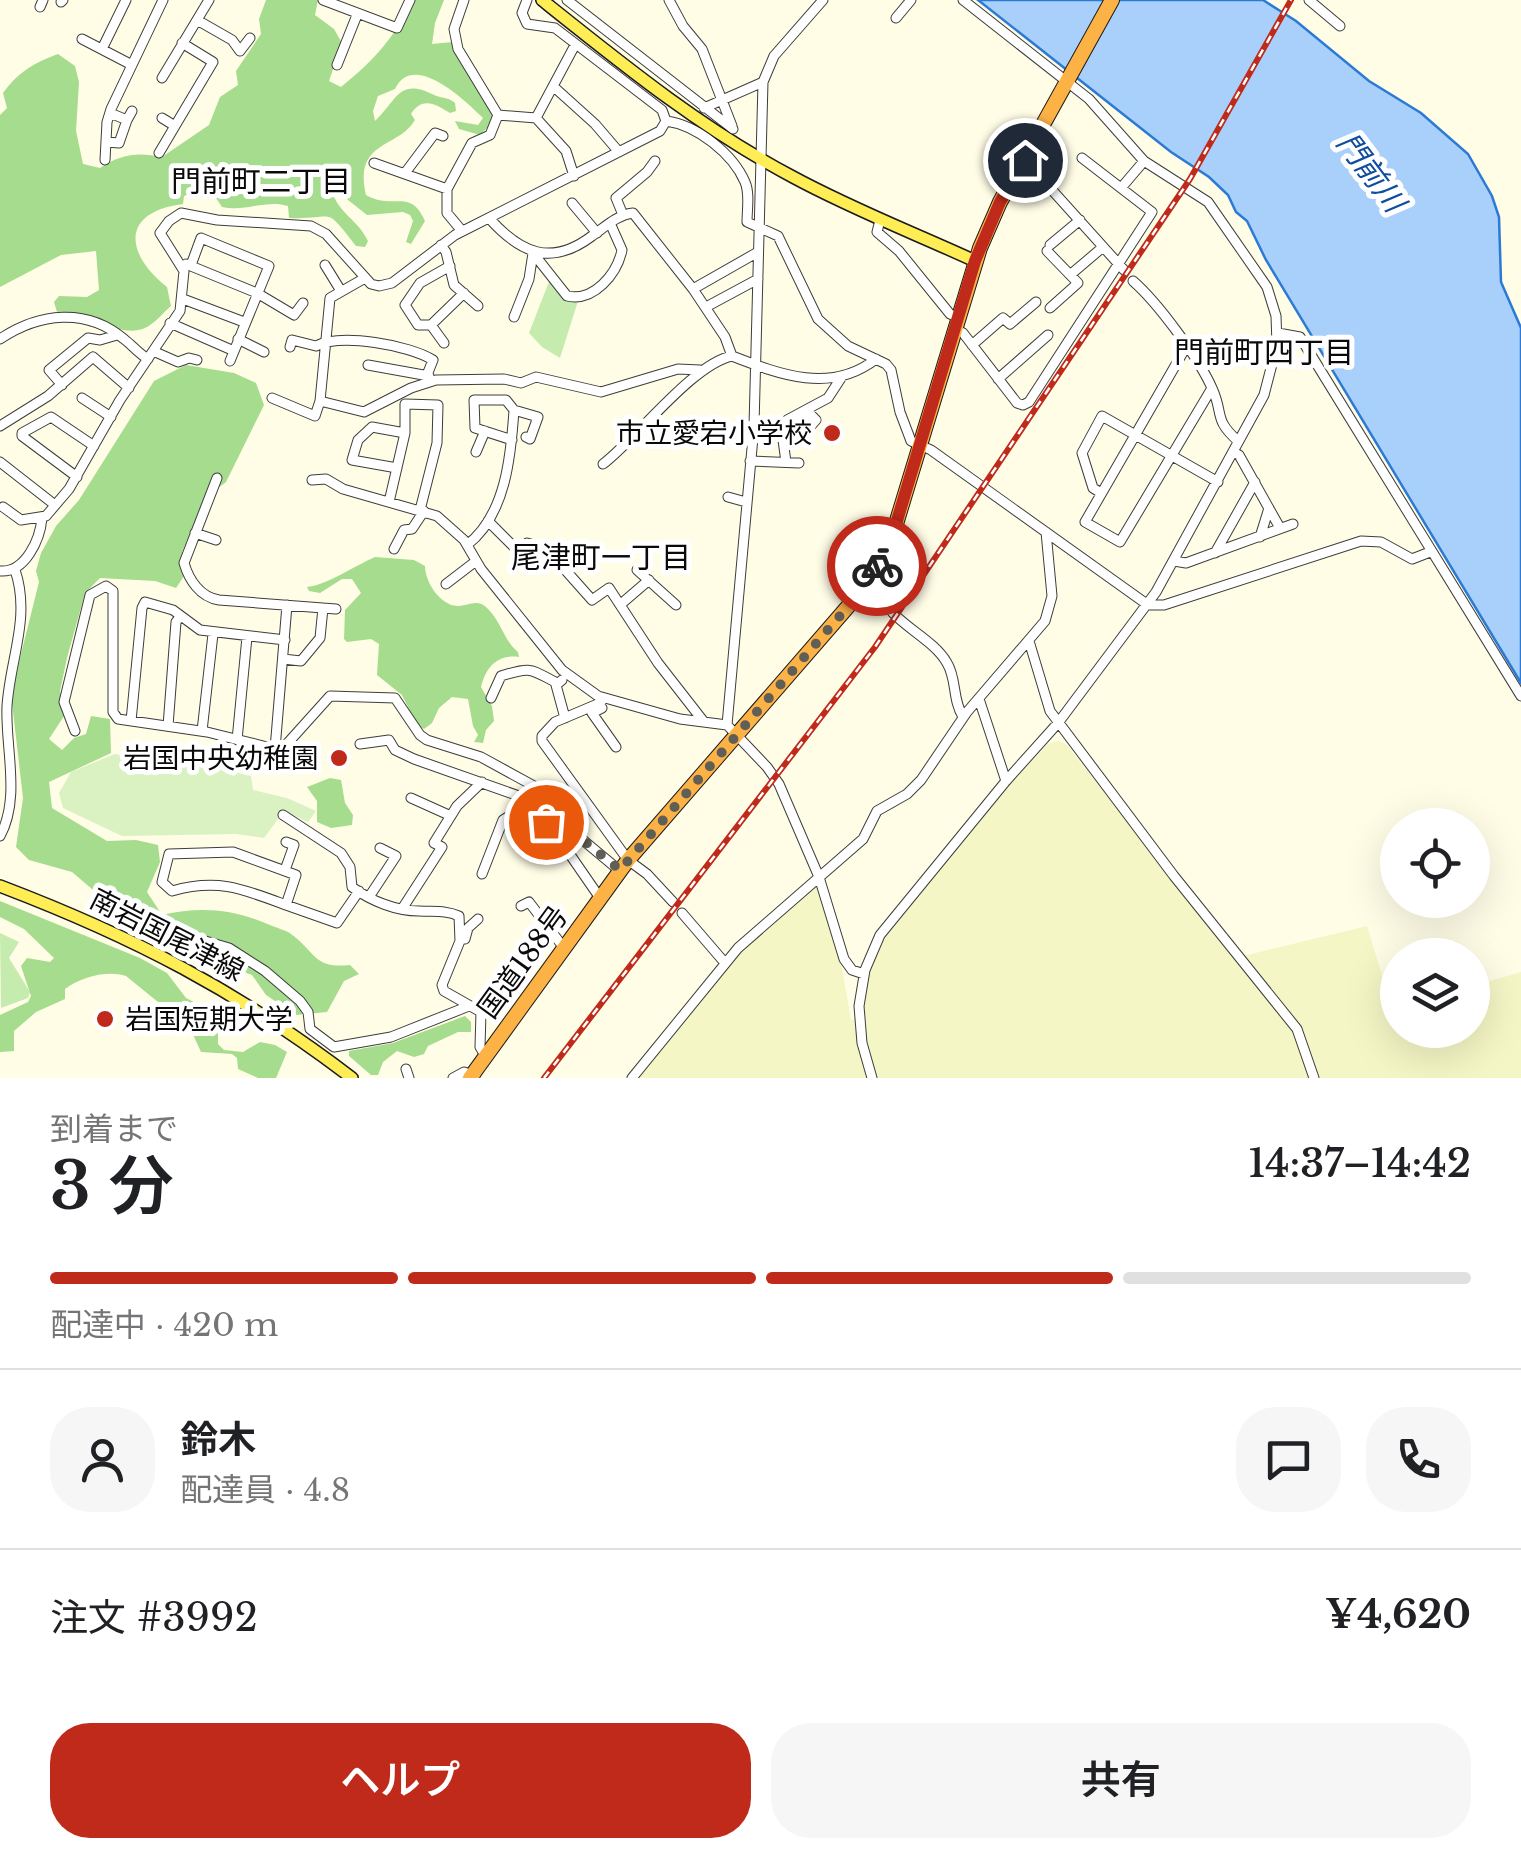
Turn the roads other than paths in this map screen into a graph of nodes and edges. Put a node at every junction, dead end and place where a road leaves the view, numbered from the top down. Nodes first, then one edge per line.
1 (126, 0) edge
2 (164, 0) edge
3 (209, 0) edge
4 (323, 0) edge
5 (410, 0) edge
6 (464, 0) edge
7 (527, 0) edge
8 (542, 0) edge
9 (567, 0) edge
10 (669, 0) edge
11 (823, 0) edge
12 (912, 0) edge
13 (963, 0) edge
14 (1112, 0) edge
15 (1310, 0) edge
16 (357, 15) junction
17 (896, 18) dead end
18 (197, 20) junction
19 (1340, 26) dead end
20 (250, 38) dead end
21 (82, 39) dead end
22 (182, 43) junction
23 (575, 45) junction
24 (102, 49) junction
25 (132, 65) junction
26 (337, 65) dead end
27 (162, 78) dead end
28 (1069, 80) junction
29 (763, 82) junction
30 (554, 87) junction
31 (723, 100) junction
32 (704, 108) junction
33 (110, 113) junction
34 (498, 115) junction
35 (162, 118) dead end
36 (536, 118) junction
37 (666, 122) junction
38 (175, 126) junction
39 (443, 136) dead end
40 (106, 142) junction
41 (159, 152) dead end
42 (619, 152) junction
43 (759, 158) junction
44 (1082, 158) dead end
45 (104, 160) dead end
46 (1025, 160) junction
47 (656, 161) dead end
48 (1144, 161) junction
49 (374, 162) dead end
50 (404, 172) junction
51 (574, 176) junction
52 (1121, 188) junction
53 (447, 189) junction
54 (572, 203) dead end
55 (622, 215) junction
56 (489, 218) junction
57 (880, 220) junction
58 (1080, 220) junction
59 (610, 223) junction
60 (758, 226) junction
61 (462, 232) junction
62 (598, 233) junction
63 (441, 245) junction
64 (1103, 247) junction
65 (532, 252) junction
66 (758, 252) junction
67 (975, 261) junction
68 (178, 265) junction
69 (324, 265) dead end
70 (190, 266) junction
71 (450, 266) junction
72 (1121, 266) junction
73 (1070, 275) junction
74 (365, 278) junction
75 (758, 279) junction
76 (1133, 281) dead end
77 (693, 289) junction
78 (340, 291) junction
79 (257, 293) junction
80 (464, 294) junction
81 (183, 299) junction
82 (1036, 302) dead end
83 (303, 303) dead end
84 (478, 306) dead end
85 (706, 306) junction
86 (1050, 308) dead end
87 (514, 317) dead end
88 (244, 322) junction
89 (170, 323) junction
90 (957, 324) junction
91 (431, 325) junction
92 (1278, 333) junction
93 (117, 335) junction
94 (1048, 335) dead end
95 (0, 339) edge
96 (238, 339) junction
97 (325, 342) junction
98 (444, 343) dead end
99 (972, 345) junction
100 (290, 347) dead end
101 (1186, 348) junction
102 (264, 352) dead end
103 (151, 355) junction
104 (732, 356) junction
105 (876, 358) junction
106 (197, 360) dead end
107 (368, 365) dead end
108 (757, 366) junction
109 (700, 370) junction
110 (427, 375) junction
111 (841, 378) junction
112 (998, 379) junction
113 (438, 380) junction
114 (62, 385) junction
115 (129, 388) junction
116 (1212, 388) junction
117 (82, 398) dead end
118 (272, 398) dead end
119 (320, 400) junction
120 (514, 410) junction
121 (806, 410) junction
122 (111, 418) junction
123 (0, 426) edge
124 (485, 432) junction
125 (404, 433) junction
126 (1136, 435) junction
127 (802, 436) dead end
128 (526, 437) dead end
129 (512, 440) junction
130 (1238, 442) junction
131 (920, 445) junction
132 (94, 446) junction
133 (476, 452) dead end
134 (1233, 452) junction
135 (1172, 457) junction
136 (0, 462) edge
137 (750, 462) junction
138 (786, 462) junction
139 (799, 463) dead end
140 (604, 464) dead end
141 (398, 468) junction
142 (77, 476) junction
143 (216, 478) dead end
144 (312, 480) dead end
145 (1218, 482) junction
146 (1254, 482) junction
147 (1101, 494) junction
148 (728, 498) dead end
149 (390, 502) junction
150 (746, 502) junction
151 (55, 505) junction
152 (4, 507) dead end
153 (1269, 508) junction
154 (422, 510) junction
155 (42, 518) junction
156 (488, 521) junction
157 (1293, 524) dead end
158 (1280, 528) junction
159 (1046, 532) junction
160 (194, 533) junction
161 (1260, 536) junction
162 (216, 540) dead end
163 (466, 545) junction
164 (394, 549) dead end
165 (1430, 552) junction
166 (1215, 553) junction
167 (476, 561) junction
168 (1174, 561) junction
169 (15, 570) junction
170 (637, 570) dead end
171 (0, 571) edge
172 (649, 580) junction
173 (867, 582) junction
174 (446, 584) dead end
175 (621, 604) junction
176 (1148, 604) junction
177 (676, 605) dead end
178 (287, 606) junction
179 (322, 608) junction
180 (336, 609) dead end
181 (180, 617) junction
182 (213, 634) junction
183 (247, 636) junction
184 (284, 640) junction
185 (1029, 641) junction
186 (283, 659) junction
187 (567, 676) junction
188 (557, 682) junction
189 (1521, 696) edge
190 (491, 698) dead end
191 (979, 699) junction
192 (608, 700) junction
193 (565, 718) junction
194 (963, 718) junction
195 (131, 721) junction
196 (704, 722) junction
197 (1058, 723) junction
198 (168, 726) junction
199 (732, 730) junction
200 (76, 731) dead end
201 (202, 731) junction
202 (237, 740) junction
203 (360, 744) dead end
204 (616, 747) dead end
205 (276, 749) junction
206 (1006, 781) junction
207 (482, 782) junction
208 (411, 798) dead end
209 (533, 800) junction
210 (283, 815) dead end
211 (451, 816) junction
212 (546, 822) junction
213 (0, 836) edge
214 (286, 842) dead end
215 (380, 848) dead end
216 (624, 865) junction
217 (285, 870) junction
218 (482, 874) dead end
219 (819, 877) junction
220 (0, 886) edge
221 (358, 892) junction
222 (369, 897) junction
223 (600, 898) junction
224 (673, 902) dead end
225 (286, 905) junction
226 (520, 906) dead end
227 (402, 909) junction
228 (682, 913) dead end
229 (478, 918) dead end
230 (168, 930) dead end
231 (458, 948) junction
232 (564, 948) junction
233 (725, 963) junction
234 (864, 974) junction
235 (470, 1006) junction
236 (486, 1057) junction
237 (345, 1076) edge
238 (473, 1077) edge
239 (453, 1078) edge
240 (632, 1078) edge
241 (872, 1078) edge
242 (1314, 1078) edge

1 - 24 street
2 - 25 street
3 - 18 street
4 - 16 street
5 - 16 street
6 - 34 street
7 - 23 street
8 - 43 main road
9 - 32 street
10 - 31 street
11 - 29 street
12 - 17 street
13 - 28 street
14 - 28 highway, 国道188号
15 - 19 street
16 - 26 street
18 - 20 street
18 - 22 street
21 - 24 street
22 - 27 street
22 - 38 street
23 - 30 street
23 - 37 street
24 - 25 street
25 - 33 street
28 - 46 highway, 国道188号
28 - 48 street
29 - 31 street
29 - 43 street
30 - 36 street
30 - 42 street
31 - 32 street
31 - 32 street
33 - 40 street
33 - 40 street
34 - 36 street
34 - 53 street
35 - 38 street
36 - 51 street
37 - 42 street
37 - 60 street
38 - 41 street
39 - 50 street
40 - 45 street
42 - 51 street
43 - 57 main road
43 - 60 street
44 - 52 street
46 - 58 street
46 - 67 highway, 国道188号
47 - 55 street
48 - 52 street
48 - 92 street
49 - 50 street
50 - 53 street
51 - 56 street
52 - 72 street
53 - 61 street
54 - 62 street
55 - 59 street
55 - 77 street
56 - 61 street
56 - 65 street
57 - 67 main road
57 - 90 street
58 - 64 street
58 - 73 street
59 - 62 street
59 - 65 street
60 - 66 street
60 - 105 street
61 - 63 street
62 - 65 street
63 - 71 street
63 - 74 street
64 - 72 street
64 - 73 street
65 - 87 street
66 - 75 street
66 - 77 street
67 - 90 highway, 国道188号
68 - 70 street
68 - 74 street
68 - 81 street
69 - 78 street
70 - 79 street
70 - 79 street
71 - 80 street
71 - 91 street
72 - 112 street
73 - 86 street
74 - 78 street
75 - 85 street
75 - 108 street
76 - 101 street
77 - 85 street
78 - 97 street
79 - 83 street
79 - 88 street
80 - 84 street
80 - 91 street
81 - 88 street
81 - 89 street
82 - 99 street
85 - 104 street
88 - 96 street
89 - 96 street
89 - 103 street
90 - 99 street
90 - 131 highway, 国道188号
91 - 98 street
92 - 130 street
92 - 165 street
93 - 95 street
93 - 103 street
93 - 114 street
94 - 112 street
96 - 102 street
97 - 100 street
97 - 110 street
97 - 119 street
99 - 112 street
101 - 116 street
101 - 126 street
103 - 106 street
103 - 115 street
104 - 108 street
104 - 109 street
105 - 111 street
105 - 131 street
107 - 110 street
108 - 111 street
108 - 137 street
109 - 113 street
109 - 140 street
110 - 113 street
111 - 121 street
113 - 119 street
114 - 115 street
114 - 123 street
115 - 122 street
116 - 130 street
116 - 135 street
117 - 122 street
118 - 119 street
120 - 124 street
120 - 128 street
120 - 129 street
121 - 127 street
121 - 138 street
122 - 132 street
124 - 129 street
124 - 133 street
125 - 141 street
125 - 141 street
125 - 154 street
126 - 135 street
126 - 147 street
126 - 147 street
129 - 156 street
130 - 134 street
131 - 159 street
131 - 173 highway, 国道188号
132 - 142 street
132 - 142 street
134 - 145 street
134 - 146 street
135 - 145 street
135 - 147 street
136 - 151 street
137 - 138 street
137 - 150 street
138 - 139 street
141 - 149 street
142 - 151 street
143 - 160 street
144 - 149 street
145 - 168 street
146 - 153 street
146 - 166 street
148 - 150 street
149 - 154 street
150 - 199 street
151 - 155 street
152 - 155 street
153 - 158 street
153 - 161 street
154 - 163 street
154 - 164 street
155 - 169 street
156 - 163 street
156 - 175 street
157 - 158 street
158 - 161 street
159 - 176 street
159 - 185 street
160 - 162 street
160 - 178 street
161 - 166 street
163 - 167 street
165 - 176 street
165 - 189 street
166 - 168 street
167 - 174 street
167 - 187 street
168 - 176 street
169 - 171 street
169 - 213 street
170 - 172 street
172 - 175 street
172 - 177 street
173 - 194 street
173 - 199 highway, 国道188号
175 - 196 street
176 - 197 street
178 - 179 street
178 - 184 street
179 - 180 street
179 - 186 street
181 - 182 street
181 - 195 street
181 - 198 street
182 - 183 street
182 - 201 street
183 - 184 street
183 - 202 street
184 - 186 street
185 - 191 street
185 - 197 street
186 - 205 street
187 - 188 street
187 - 192 street
188 - 190 street
188 - 193 street
191 - 194 street
191 - 206 street
192 - 193 street
192 - 196 street
192 - 204 street
193 - 216 street
194 - 219 street
195 - 198 street
195 - 200 street
196 - 199 street
197 - 206 street
197 - 242 street
198 - 201 street
199 - 216 highway, 国道188号
199 - 219 street
201 - 202 street
202 - 205 street
203 - 207 street
205 - 209 street
206 - 234 street
207 - 209 street
207 - 211 street
208 - 211 street
209 - 212 street
209 - 218 street
210 - 221 street
211 - 227 street
212 - 216 street
212 - 223 street
214 - 217 street
215 - 222 street
216 - 223 highway, 国道188号
216 - 224 street
217 - 225 street
217 - 225 street
219 - 233 street
219 - 234 street
220 - 237 main road, 南岩国尾津線
221 - 222 street
221 - 225 street
222 - 227 street
223 - 232 highway, 国道188号
226 - 232 street
227 - 231 street
228 - 233 street
229 - 231 street
230 - 235 street
231 - 235 street
232 - 236 highway, 国道188号
233 - 240 street
234 - 241 street
235 - 236 street
236 - 238 highway, 国道188号
238 - 239 street

